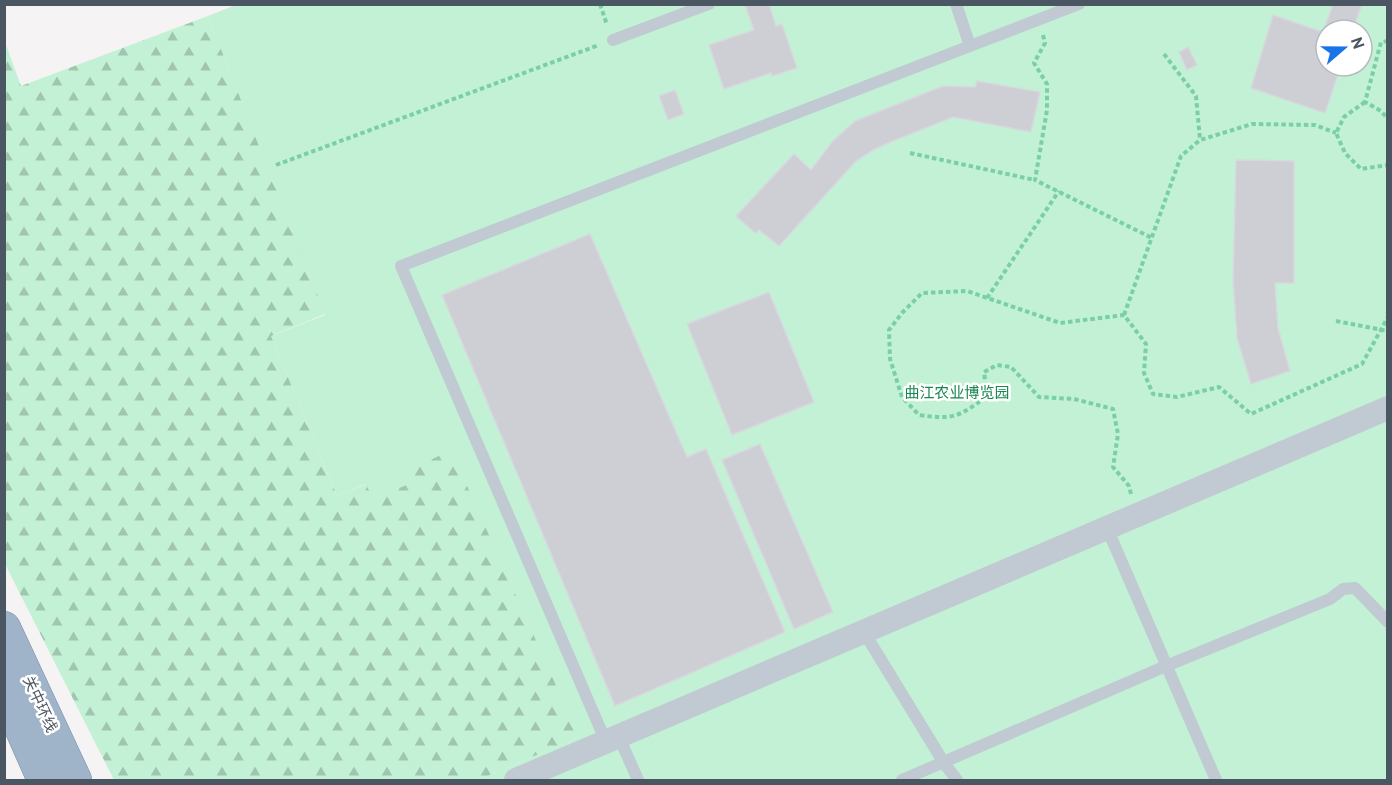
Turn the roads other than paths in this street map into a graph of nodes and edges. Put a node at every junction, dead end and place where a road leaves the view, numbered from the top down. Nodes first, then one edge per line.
1 (709, 4) edge
2 (956, 4) edge
3 (1079, 4) edge
4 (613, 40) road end
5 (970, 46) junction
6 (1388, 408) edge
7 (1107, 528) junction
8 (1388, 622) edge
9 (4, 628) edge
10 (864, 632) junction
11 (1166, 666) junction
12 (4, 689) edge
13 (612, 740) junction
14 (944, 763) junction
15 (44, 780) edge
16 (75, 780) edge
17 (516, 780) edge
18 (638, 780) edge
19 (902, 780) edge
20 (957, 780) edge
21 (1216, 780) edge

1 - 4 lane
2 - 5 lane
3 - 5 lane
5 - 13 lane
6 - 7 street
7 - 10 street
7 - 11 lane
8 - 11 lane
9 - 16 highway, 关中环线
10 - 13 street
10 - 14 lane
11 - 14 lane
11 - 21 lane
12 - 15 highway, 关中环线
13 - 17 street
13 - 18 lane
14 - 19 lane
14 - 20 lane

